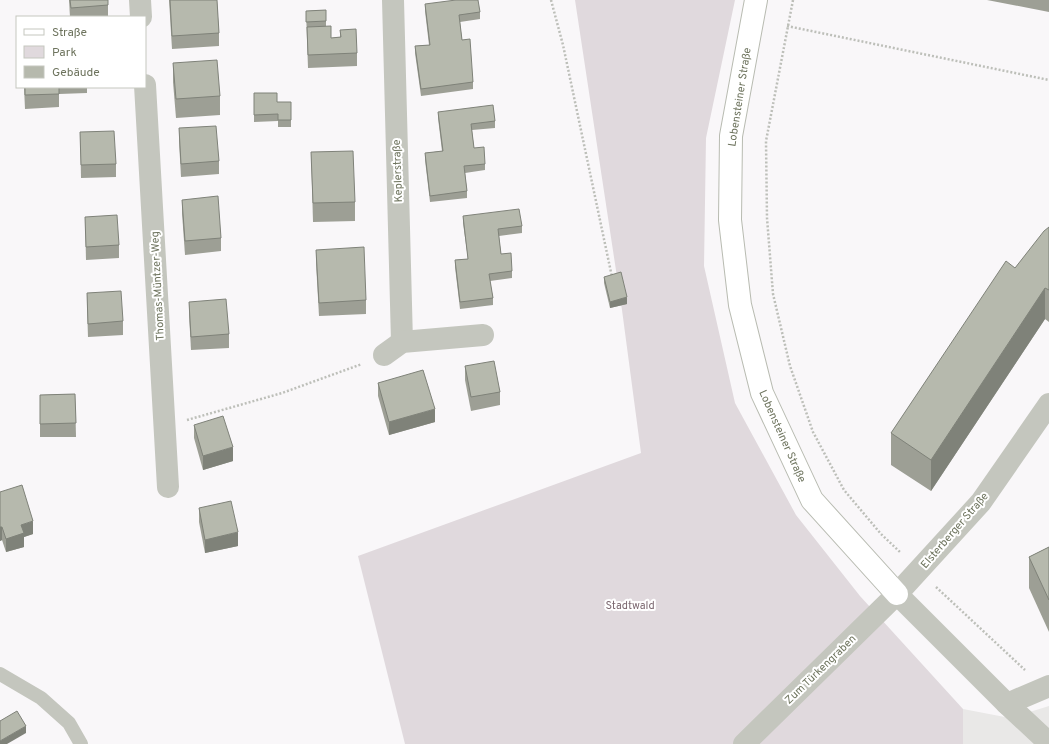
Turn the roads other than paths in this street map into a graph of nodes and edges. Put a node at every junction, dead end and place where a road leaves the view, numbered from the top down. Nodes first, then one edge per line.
1 (140, 0) edge
2 (393, 0) edge
3 (756, 0) edge
4 (141, 16) edge
5 (145, 88) edge
6 (483, 335) dead end
7 (402, 342) junction
8 (376, 359) road end
9 (1049, 404) edge
10 (168, 487) dead end
11 (897, 594) junction
12 (0, 674) edge
13 (1046, 687) edge
14 (1007, 704) junction
15 (1049, 743) edge
16 (81, 744) edge
17 (744, 744) edge

1 - 4 street
2 - 7 street, Keplerstraße
3 - 11 street, Lobensteiner Straße
5 - 10 street, Thomas-Müntzer-Weg
6 - 7 street
7 - 8 street
9 - 11 street, Elsterberger Straße
11 - 14 street, Lobensteiner Straße
11 - 17 street, Zum Türkengraben
12 - 16 lane
13 - 14 street
14 - 15 street, Lobensteiner Straße

